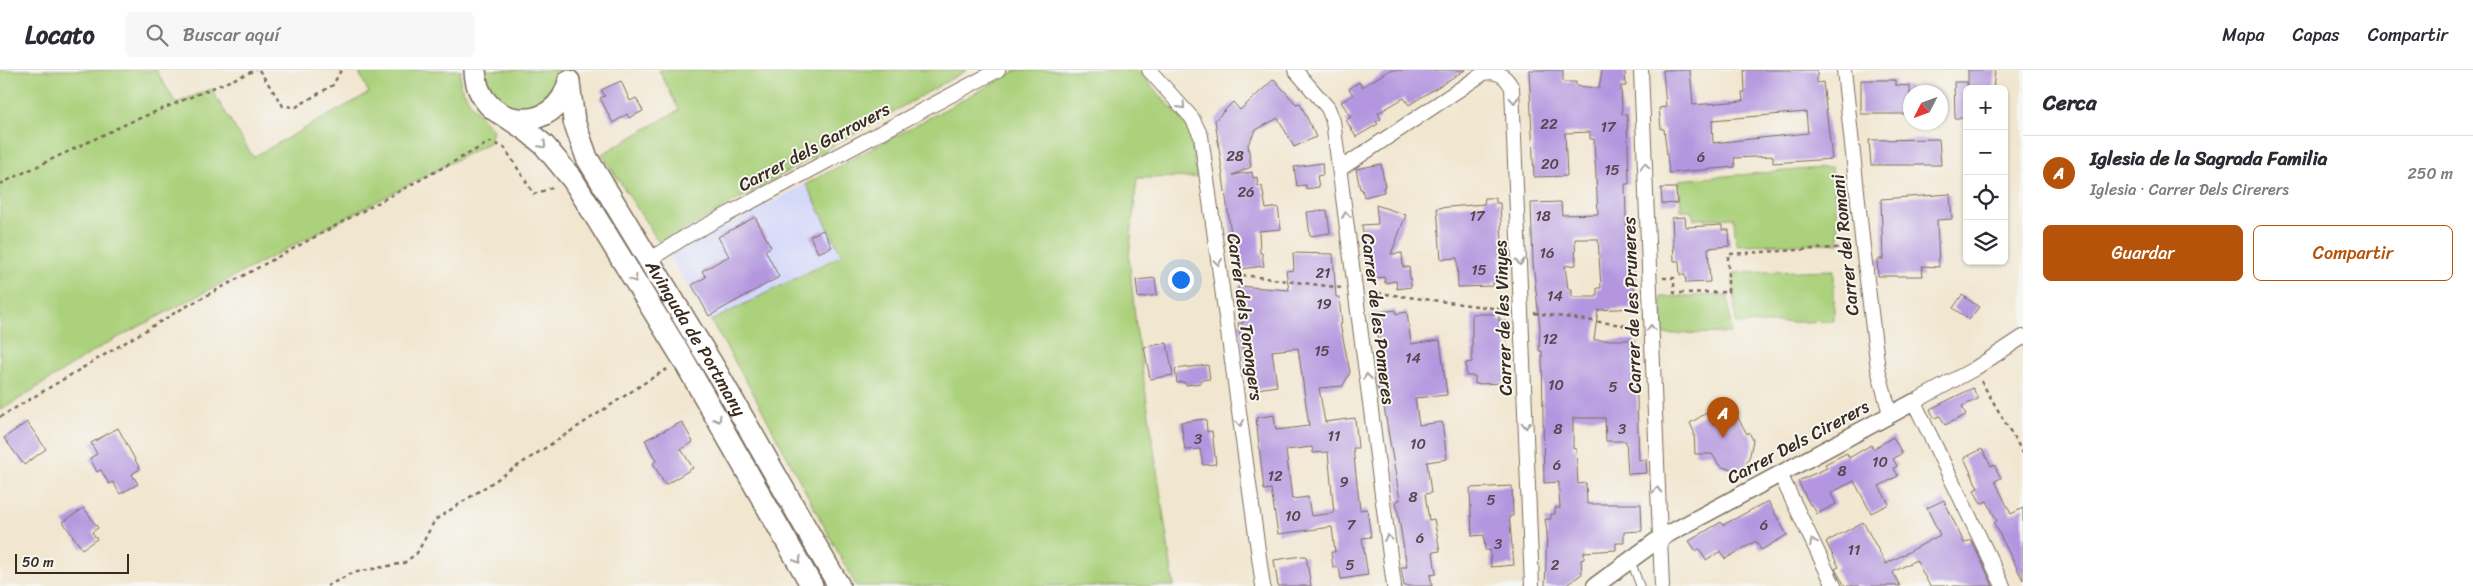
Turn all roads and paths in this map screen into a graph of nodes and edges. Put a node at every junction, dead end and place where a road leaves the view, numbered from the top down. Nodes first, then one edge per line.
1 (258, 70) edge
2 (341, 70) edge
3 (475, 70) edge
4 (998, 70) edge
5 (1149, 70) edge
6 (1295, 70) edge
7 (1641, 70) edge
8 (1844, 70) edge
9 (1483, 71) edge
10 (570, 76) edge
11 (505, 116) junction
12 (1340, 169) junction
13 (572, 180) junction
14 (0, 184) edge
15 (1863, 246) junction
16 (649, 260) junction
17 (1220, 272) junction
18 (1649, 279) junction
19 (1355, 290) junction
20 (1522, 312) junction
21 (1651, 329) junction
22 (2023, 337) edge
23 (683, 359) junction
24 (1974, 368) junction
25 (1914, 402) junction
26 (1890, 414) junction
27 (0, 418) edge
28 (2023, 453) edge
29 (1780, 474) junction
30 (1659, 539) junction
31 (1631, 561) junction
32 (326, 586) edge
33 (812, 586) edge
34 (839, 586) edge
35 (1263, 586) edge
36 (1394, 586) edge
37 (1532, 586) edge
38 (1595, 586) edge
39 (1640, 586) edge
40 (1662, 586) edge
41 (1834, 586) edge
42 (2003, 586) edge

1 - 2 path
1 - 14 path
3 - 11 main road, Avinguda de Portmany
4 - 16 street, Carrer dels Garrovers
5 -> 17 street, Carrer dels Torongers
6 - 12 street, Carrer de les Pomeres
18 -> 7 street, Carrer de les Pruneres
8 - 15 street, Carrer del Romani
9 - 12 street
9 -> 20 street, Carrer de les Vinyes
10 - 11 main road
10 - 16 main road, Avinguda de Portmany
11 -> 13 main road, Avinguda de Portmany
19 -> 12 street, Carrer de les Pomeres
13 -> 23 main road, Avinguda de Portmany
13 - 27 path
15 - 18 path
15 - 26 street, Carrer del Romani
16 - 34 main road, Avinguda de Portmany
17 - 19 path
17 -> 35 street, Carrer dels Torongers
21 -> 18 street, Carrer de les Pruneres
19 - 20 path
36 -> 19 street, Carrer de les Pomeres
20 - 21 path
20 -> 37 street, Carrer de les Vinyes
30 -> 21 street, Carrer de les Pruneres
22 - 24 street, Carrer Dels Cirerers
23 - 32 path
23 -> 33 main road, Avinguda de Portmany
24 - 25 street, Carrer Dels Cirerers
24 - 28 path
25 - 26 street, Carrer Dels Cirerers
25 - 42 street
26 - 29 street, Carrer Dels Cirerers
29 - 30 street, Carrer Dels Cirerers
41 -> 29 street
30 - 31 street, Carrer Dels Cirerers
30 - 40 street, Carrer de les Pruneres
31 - 38 street, Carrer Dels Cirerers
31 - 39 lane

